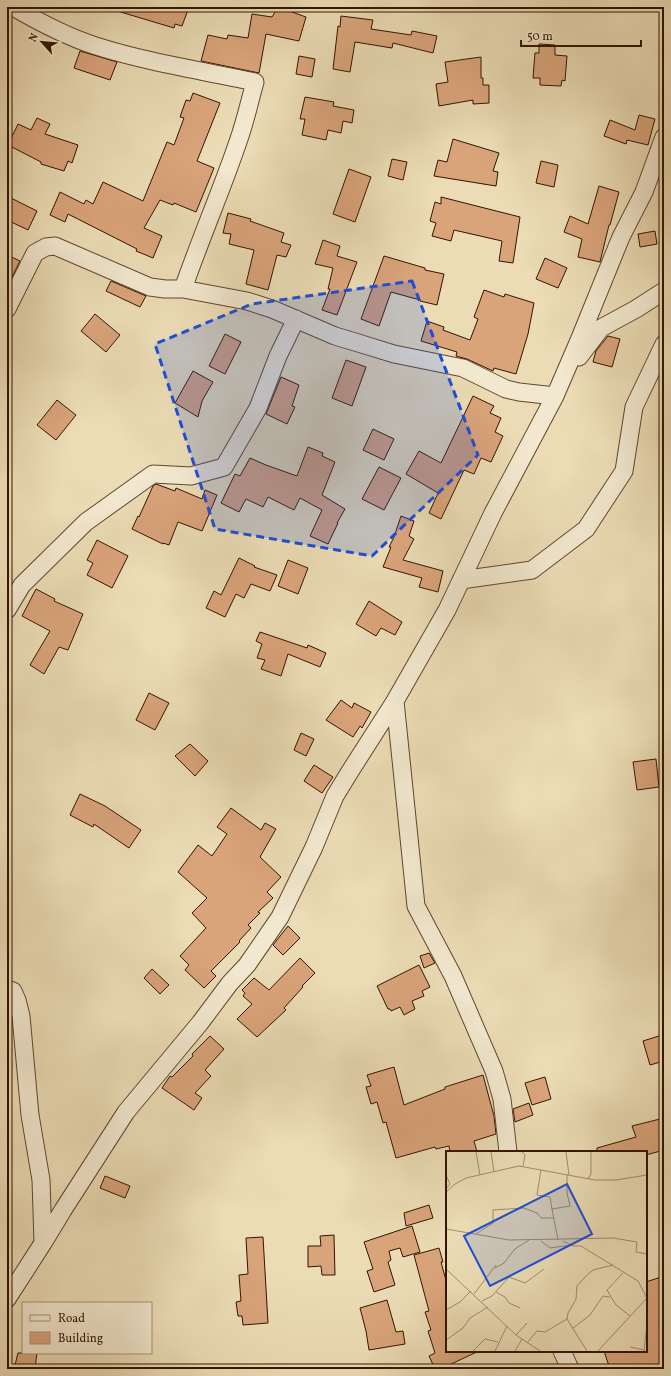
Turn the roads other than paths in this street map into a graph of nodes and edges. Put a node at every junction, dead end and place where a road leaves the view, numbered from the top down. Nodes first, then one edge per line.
1 (13, 7) edge
2 (664, 137) edge
3 (183, 289) junction
4 (664, 291) edge
5 (7, 308) edge
6 (296, 319) junction
7 (664, 344) edge
8 (565, 374) junction
9 (555, 396) junction
10 (461, 580) junction
11 (7, 610) edge
12 (395, 701) junction
13 (7, 989) edge
14 (508, 1151) edge
15 (43, 1243) junction
16 (7, 1299) edge
17 (562, 1352) edge
18 (570, 1369) edge

1 - 3 street
2 - 8 street
3 - 5 street
3 - 6 street
4 - 8 street
6 - 9 street
6 - 11 street
7 - 10 street
8 - 9 street
9 - 10 street
10 - 12 street
12 - 14 street
12 - 15 street
13 - 15 street
15 - 16 street
17 - 18 street

